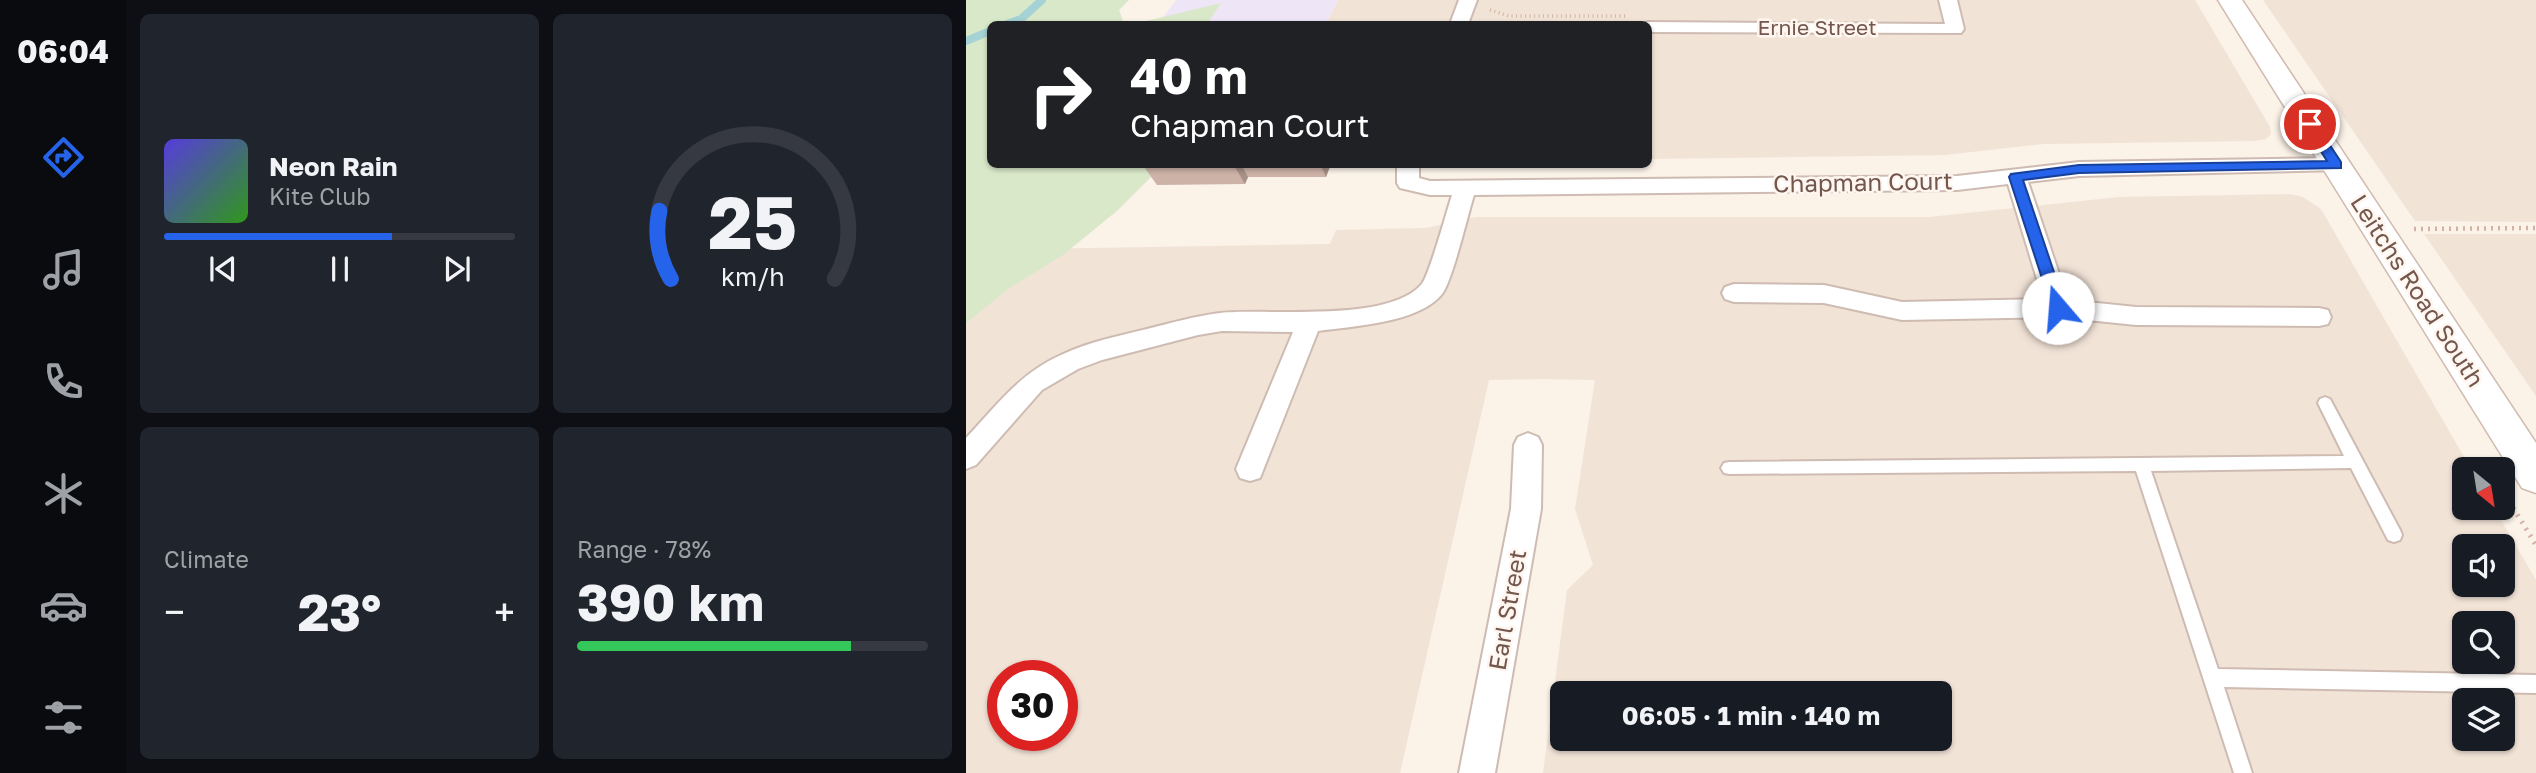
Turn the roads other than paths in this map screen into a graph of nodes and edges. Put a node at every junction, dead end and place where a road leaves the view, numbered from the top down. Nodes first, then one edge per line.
1 (1468, 0) edge
2 (1948, 0) edge
3 (2230, 0) edge
4 (1460, 21) edge
5 (1652, 27) edge
6 (2336, 165) junction
7 (1408, 168) edge
8 (2016, 177) junction
9 (1465, 188) junction
10 (1734, 293) dead end
11 (2058, 308) junction
12 (2319, 317) dead end
13 (1309, 323) junction
14 (2325, 402) dead end
15 (1528, 445) dead end
16 (2526, 445) edge
17 (966, 457) edge
18 (2356, 462) junction
19 (2141, 465) junction
20 (1729, 468) dead end
21 (1250, 469) dead end
22 (2536, 476) edge
23 (2394, 535) dead end
24 (2212, 678) junction
25 (2536, 684) edge
26 (1477, 773) edge
27 (2243, 773) edge

1 - 4 street
2 - 5 street, Ernie Street
3 - 6 street, Leitchs Road South
6 - 8 street, Chapman Court
6 - 16 street, Leitchs Road South
7 - 9 street, Chapman Court
8 - 9 street, Chapman Court
8 - 11 street
9 - 13 street
10 - 11 street
11 - 12 street
13 - 17 street
13 - 21 street
14 - 18 lane
15 - 26 street, Earl Street
16 - 22 street, Leitchs Road South
18 - 19 lane
18 - 23 lane
19 - 20 lane
19 - 24 lane
24 - 25 lane
24 - 27 lane

